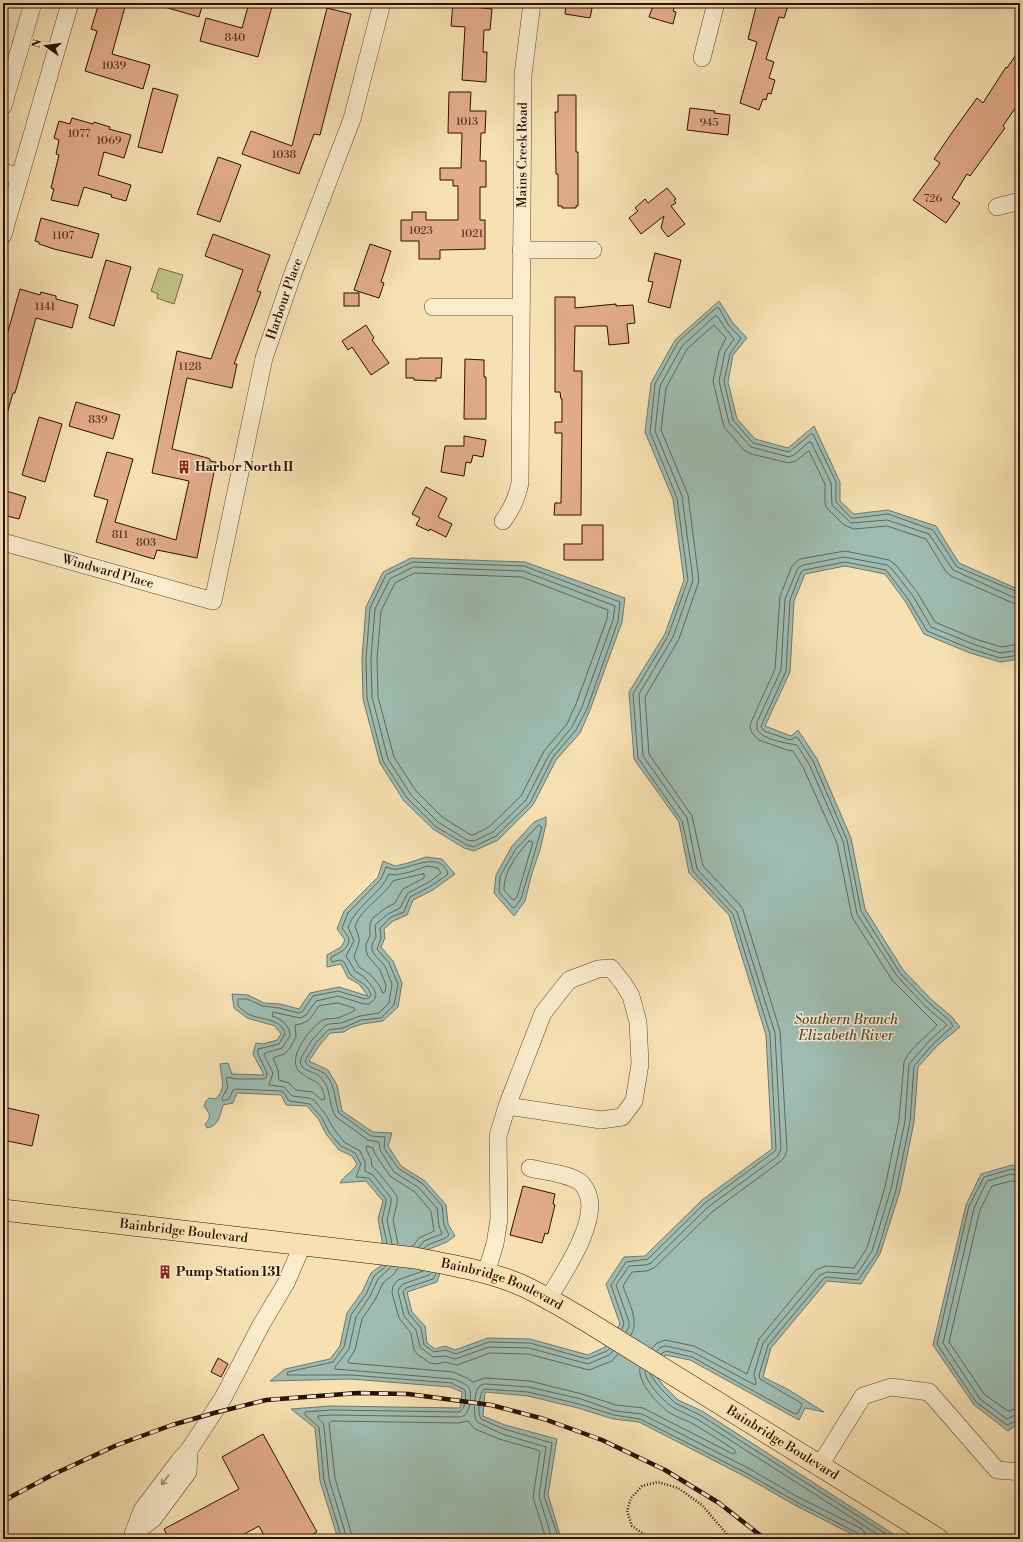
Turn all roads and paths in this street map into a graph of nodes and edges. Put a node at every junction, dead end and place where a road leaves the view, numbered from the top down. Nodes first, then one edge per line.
1 (33, 3) edge
2 (70, 3) edge
3 (382, 3) edge
4 (532, 3) edge
5 (716, 3) edge
6 (702, 58) dead end
7 (3, 106) edge
8 (3, 172) edge
9 (20, 177) junction
10 (1020, 200) edge
11 (997, 207) dead end
12 (3, 235) edge
13 (521, 250) junction
14 (593, 250) dead end
15 (433, 307) dead end
16 (521, 307) junction
17 (503, 521) dead end
18 (3, 542) edge
19 (213, 601) joint
20 (507, 1106) junction
21 (530, 1168) dead end
22 (3, 1210) edge
23 (302, 1246) junction
24 (486, 1273) junction
25 (548, 1299) junction
26 (820, 1465) junction
27 (1020, 1472) edge
28 (134, 1537) edge
29 (665, 1539) edge
30 (731, 1539) edge
31 (938, 1539) edge

1 - 7 street
2 - 9 street
3 - 19 street, Harbour Place
4 - 13 street, Mains Creek Road
5 - 6 street
8 - 9 street
9 - 12 street
10 - 11 street
13 - 14 street
13 - 16 street, Mains Creek Road
15 - 16 street
16 - 17 street, Mains Creek Road
18 - 19 street, Windward Place
20 - 20 street
20 - 24 street
21 - 25 street
22 - 23 main road, Bainbridge Boulevard
23 - 24 main road, Bainbridge Boulevard
23 - 28 street
24 - 25 main road, Bainbridge Boulevard
25 - 26 main road, Bainbridge Boulevard
26 - 27 street
26 - 31 main road, Bainbridge Boulevard
29 - 30 path

